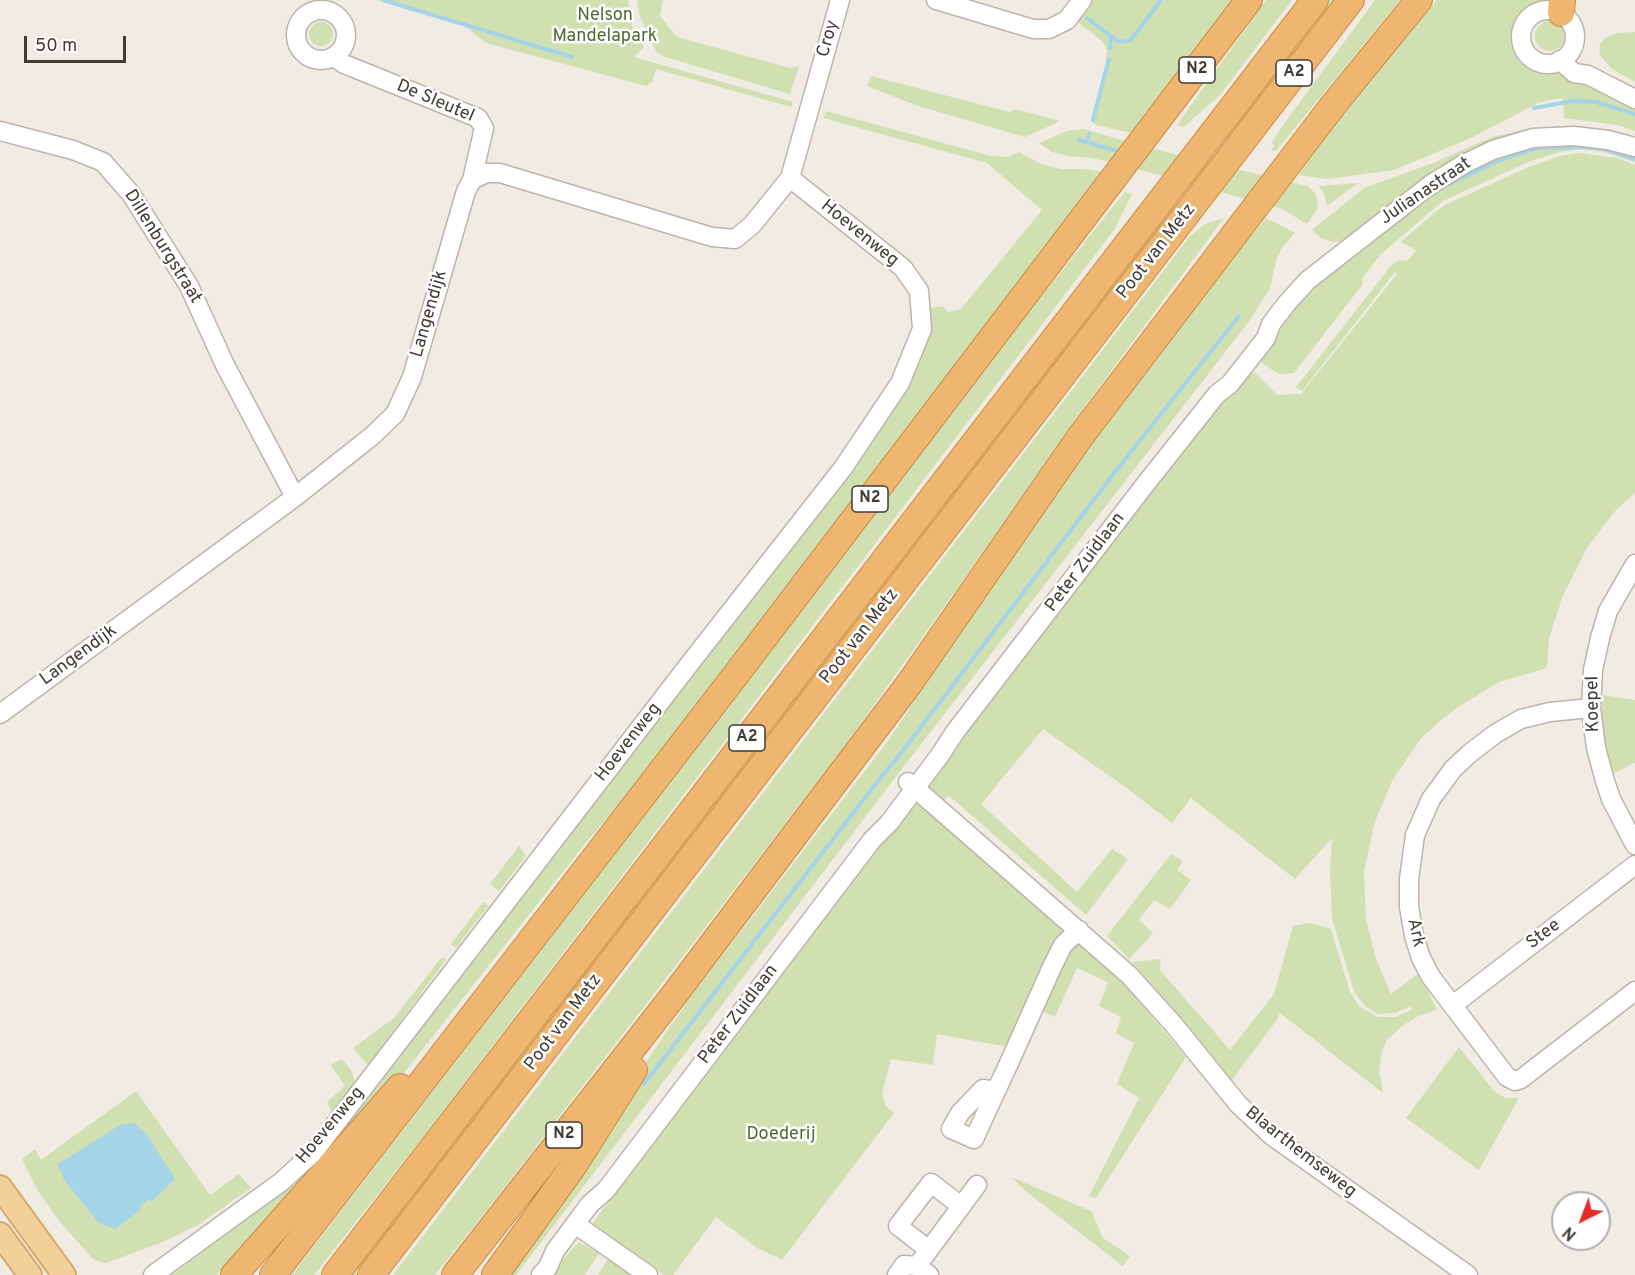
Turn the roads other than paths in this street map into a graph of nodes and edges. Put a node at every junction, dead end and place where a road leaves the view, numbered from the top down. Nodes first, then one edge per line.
1 (840, 0) edge
2 (936, 0) edge
3 (1082, 0) edge
4 (1249, 0) edge
5 (1315, 0) edge
6 (1351, 0) edge
7 (1419, 0) edge
8 (1555, 6) edge
9 (1565, 56) junction
10 (334, 57) dead end
11 (1635, 99) edge
12 (0, 131) edge
13 (1635, 147) edge
14 (790, 178) junction
15 (472, 180) junction
16 (1331, 261) joint
17 (295, 497) junction
18 (1635, 564) edge
19 (1592, 708) junction
20 (0, 714) edge
21 (912, 785) junction
22 (1635, 845) edge
23 (1635, 865) edge
24 (1079, 930) junction
25 (1635, 991) edge
26 (674, 995) junction
27 (1453, 1005) junction
28 (446, 1049) junction
29 (996, 1091) dead end
30 (977, 1185) dead end
31 (0, 1187) edge
32 (961, 1206) junction
33 (579, 1228) junction
34 (0, 1234) edge
35 (929, 1250) junction
36 (923, 1270) edge
37 (544, 1271) edge
38 (30, 1275) edge
39 (64, 1275) edge
40 (153, 1275) edge
41 (234, 1275) edge
42 (273, 1275) edge
43 (335, 1275) edge
44 (371, 1275) edge
45 (455, 1275) edge
46 (495, 1275) edge
47 (648, 1275) edge
48 (897, 1275) edge
49 (1467, 1275) edge

1 - 14 street, Croy
2 - 3 street
4 - 28 highway, N2
5 - 43 highway, Poot van Metz / A2
6 - 44 highway, Poot van Metz / A2
7 - 26 highway, N2
8 - 9 street
8 - 9 street
9 - 11 street
10 - 15 street, De Sleutel
12 - 17 street, Dillenburgstraat
13 - 16 street, Julianastraat
14 - 15 street
14 - 40 street, Hoevenweg
15 - 17 street, Langendijk
16 - 21 street, Peter Zuidlaan
17 - 20 street, Langendijk
18 - 19 street, Koepel
19 - 22 street, Koepel
19 - 27 street, Ark
21 - 24 street, Blaarthemseweg
21 - 33 street, Peter Zuidlaan
23 - 27 street, Stee
24 - 29 street
24 - 49 street, Blaarthemseweg
25 - 27 street, Ark
26 - 45 highway, N2
26 - 46 highway, N2
28 - 41 highway, N2
28 - 42 highway, N2
30 - 32 street
31 - 39 main road
32 - 35 street
32 - 35 street
33 - 37 street, Peter Zuidlaan
33 - 47 street
34 - 38 main road
35 - 36 street
36 - 48 street

